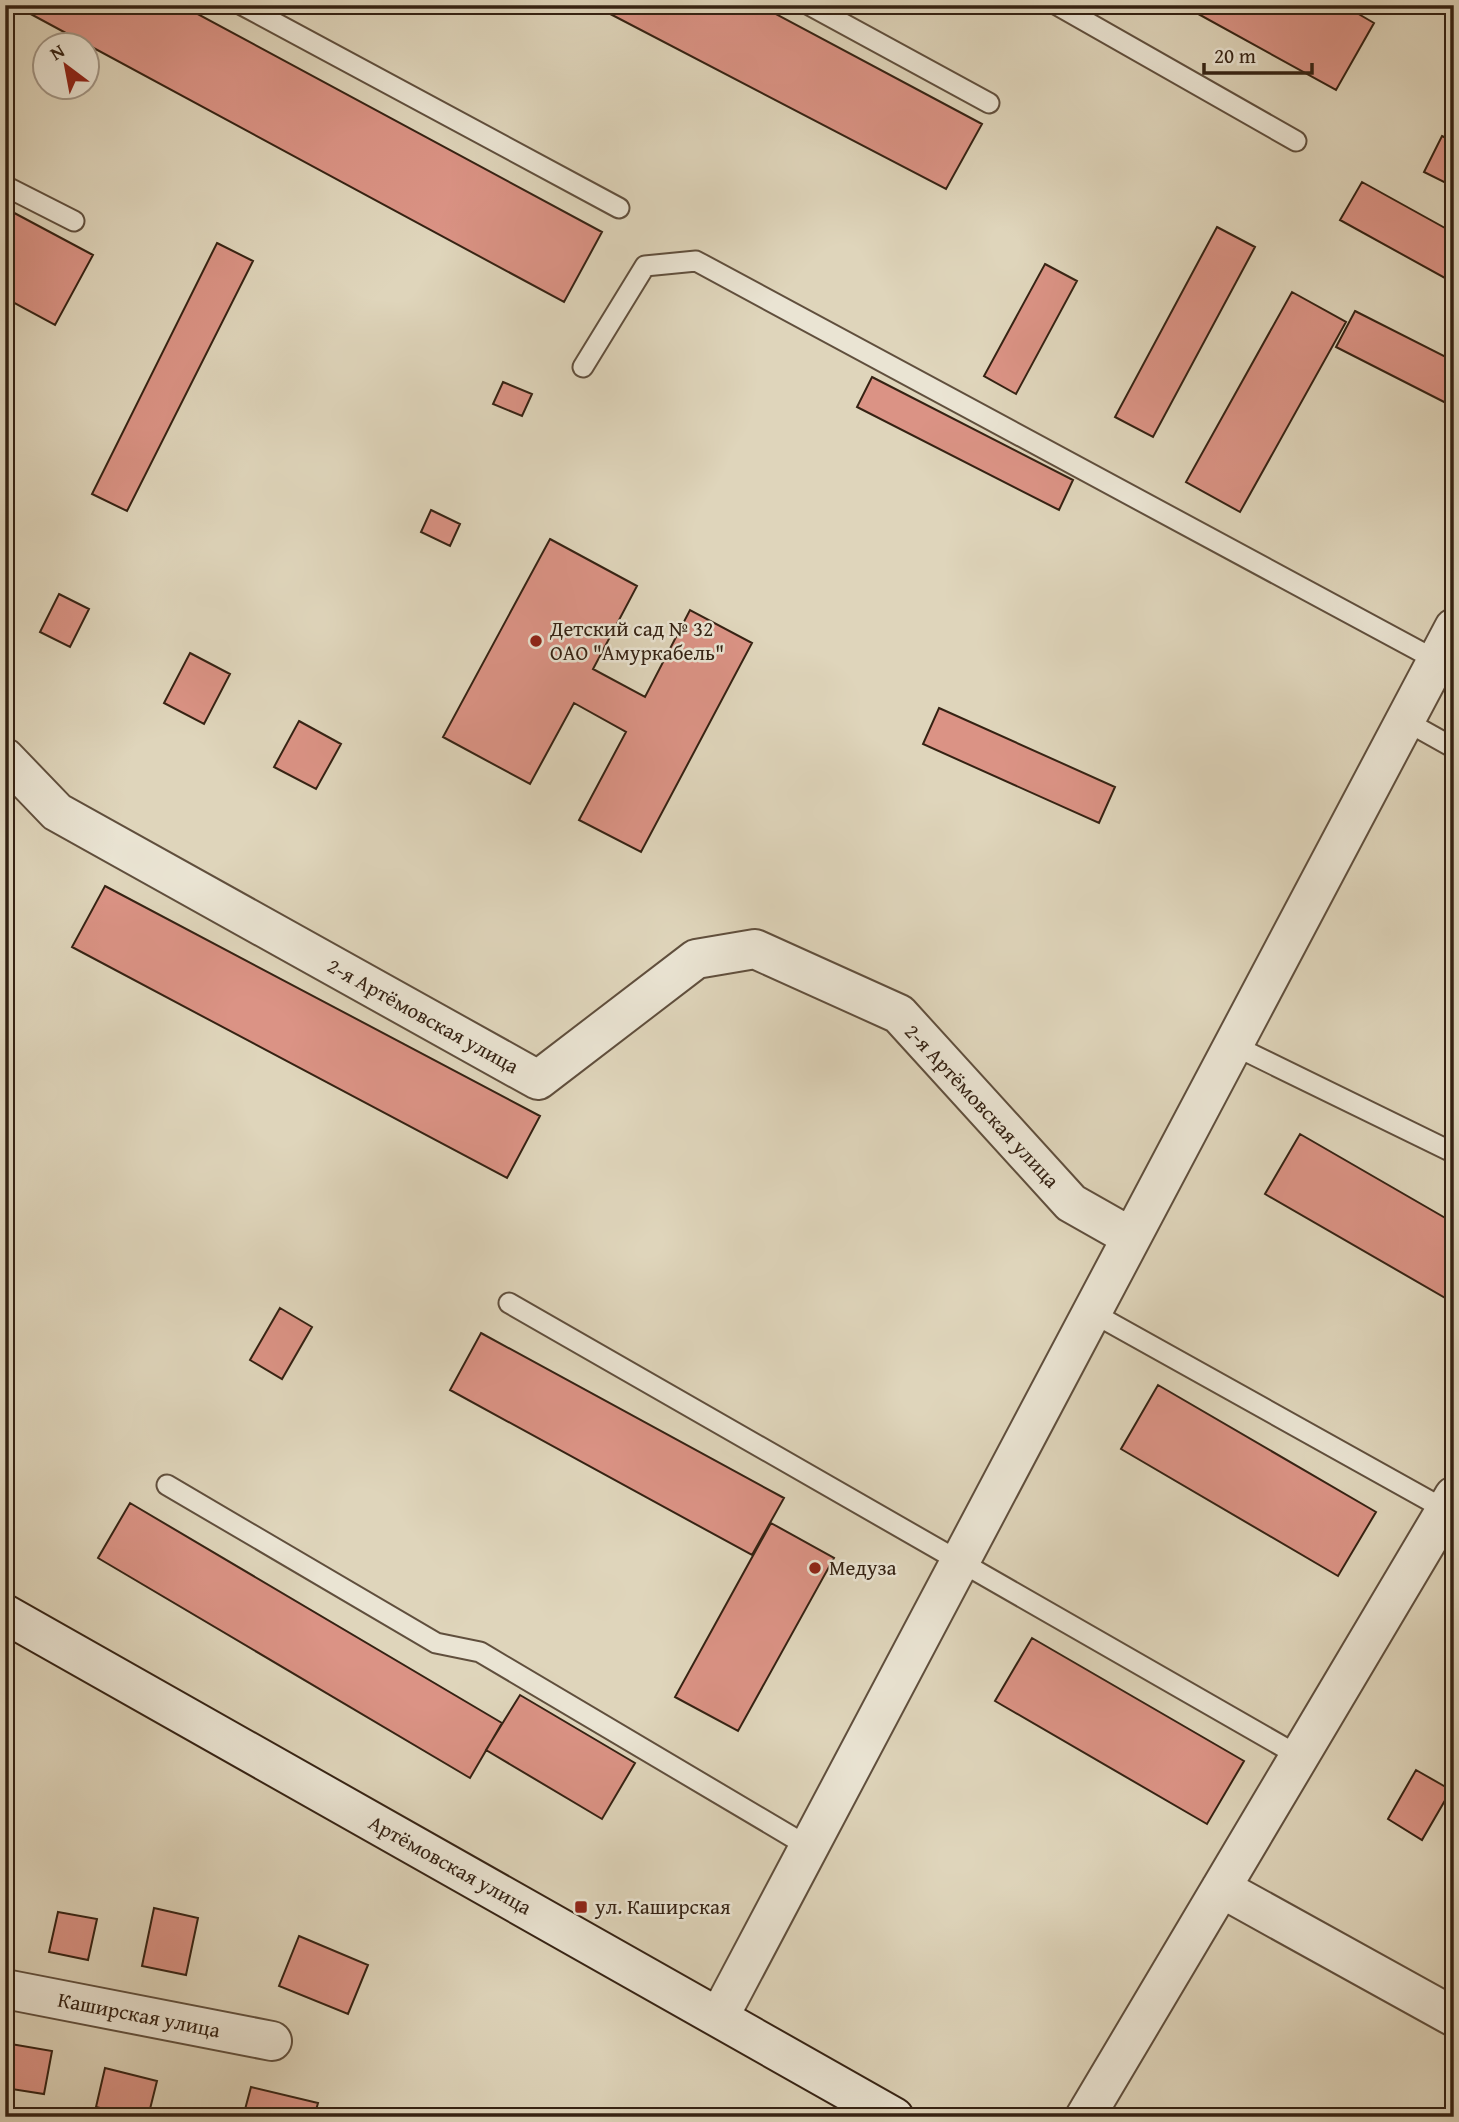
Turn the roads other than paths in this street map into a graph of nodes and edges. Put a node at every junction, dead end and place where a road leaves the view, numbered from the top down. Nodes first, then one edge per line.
1 (242, 5) edge
2 (809, 5) edge
3 (1057, 5) edge
4 (989, 103) dead end
5 (1296, 141) dead end
6 (5, 186) edge
7 (619, 208) dead end
8 (74, 221) dead end
9 (583, 367) dead end
10 (1445, 644) edge
11 (1404, 720) junction
12 (1454, 748) edge
13 (5, 758) edge
14 (1233, 1045) junction
15 (1454, 1153) edge
16 (1131, 1237) junction
17 (509, 1303) dead end
18 (1091, 1312) junction
19 (167, 1485) dead end
20 (1450, 1503) edge
21 (960, 1560) junction
22 (5, 1614) edge
23 (1299, 1756) junction
24 (808, 1847) junction
25 (1221, 1888) junction
26 (5, 1989) edge
27 (719, 2017) junction
28 (1454, 2017) edge
29 (272, 2041) dead end
30 (894, 2117) edge
31 (1084, 2117) edge

1 - 7 lane
2 - 4 lane
3 - 5 lane
6 - 8 lane
9 - 10 lane
10 - 11 street
11 - 12 lane
11 - 14 street
13 - 16 street, 2-я Артёмовская улица
14 - 15 lane
14 - 16 street
16 - 18 street
17 - 21 lane
18 - 20 lane
18 - 21 street
19 - 24 lane
20 - 23 street
21 - 23 lane
21 - 24 street
22 - 27 street, Артёмовская улица
23 - 25 street
24 - 27 street
25 - 28 street
25 - 31 street
26 - 29 street, Каширская улица
27 - 30 street, Артёмовская улица

